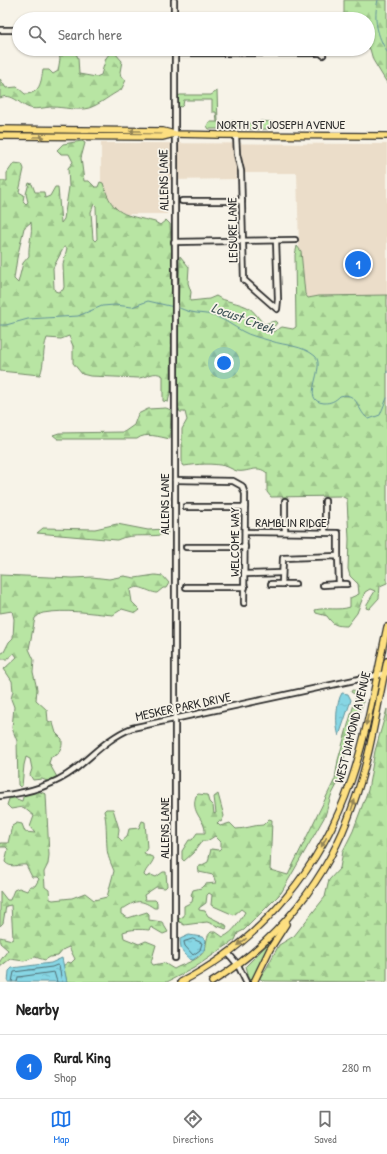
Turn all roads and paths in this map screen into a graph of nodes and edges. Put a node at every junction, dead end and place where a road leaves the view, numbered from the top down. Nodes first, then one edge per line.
1 (174, 0) edge
2 (174, 12) edge
3 (0, 30) edge
4 (12, 30) edge
5 (175, 56) edge
6 (0, 129) edge
7 (174, 134) junction
8 (236, 135) junction
9 (0, 136) edge
10 (387, 136) edge
11 (182, 201) dead end
12 (242, 201) junction
13 (276, 240) junction
14 (295, 240) dead end
15 (243, 241) junction
16 (174, 242) junction
17 (175, 480) junction
18 (285, 501) dead end
19 (325, 501) dead end
20 (186, 507) dead end
21 (245, 507) junction
22 (244, 532) junction
23 (285, 532) junction
24 (325, 532) junction
25 (186, 547) dead end
26 (245, 547) junction
27 (338, 556) junction
28 (282, 573) junction
29 (245, 574) junction
30 (271, 584) dead end
31 (282, 584) junction
32 (295, 584) dead end
33 (339, 584) junction
34 (347, 584) dead end
35 (323, 585) dead end
36 (186, 587) dead end
37 (244, 587) junction
38 (244, 602) dead end
39 (387, 627) edge
40 (387, 660) edge
41 (386, 673) edge
42 (376, 675) junction
43 (175, 719) junction
44 (0, 796) edge
45 (294, 912) junction
46 (228, 953) junction
47 (175, 958) dead end
48 (238, 965) junction
49 (181, 982) edge
50 (212, 982) edge
51 (246, 982) edge
52 (254, 982) edge

1 - 2 street
3 - 4 street
5 - 7 street, ALLENS LANE
7 -> 6 main road, NORTH ST JOSEPH AVENUE
7 - 8 main road, NORTH ST JOSEPH AVENUE
9 -> 7 main road, NORTH ST JOSEPH AVENUE
7 - 16 street, ALLENS LANE
8 - 10 main road, NORTH ST JOSEPH AVENUE
8 - 12 street, LEISURE LANE
11 - 12 street
12 - 15 street, LEISURE LANE
13 - 14 street
13 - 15 street
13 - 15 street, LEISURE LANE
15 - 16 street
16 - 17 street, ALLENS LANE
17 - 21 street, WELCOME WAY
17 - 43 street, ALLENS LANE
18 - 23 street
19 - 24 street
20 - 21 street
21 - 22 street, WELCOME WAY
22 - 23 street, RAMBLIN RIDGE
22 - 26 street, WELCOME WAY
23 - 24 street, RAMBLIN RIDGE
24 - 27 street, RAMBLIN RIDGE
25 - 26 street
26 - 29 street, WELCOME WAY
27 - 28 street
27 - 33 street
28 - 29 street
28 - 31 street
29 - 37 street, WELCOME WAY
30 - 31 street
31 - 32 street
33 - 34 street
33 - 35 street
36 - 37 street
37 - 38 street, WELCOME WAY
39 - 42 main road, WEST DIAMOND AVENUE
40 - 41 main road, WEST DIAMOND AVENUE
41 - 42 street, MESKER PARK DRIVE
45 -> 41 main road, WEST DIAMOND AVENUE
42 - 43 street, MESKER PARK DRIVE
42 -> 46 main road, WEST DIAMOND AVENUE
43 - 44 street, MESKER PARK DRIVE
43 - 47 street, ALLENS LANE
45 - 48 main road, WEST DIAMOND AVENUE
45 - 52 main road
46 - 48 street
46 - 49 main road, WEST DIAMOND AVENUE
48 - 50 main road, WEST DIAMOND AVENUE
48 - 51 street

